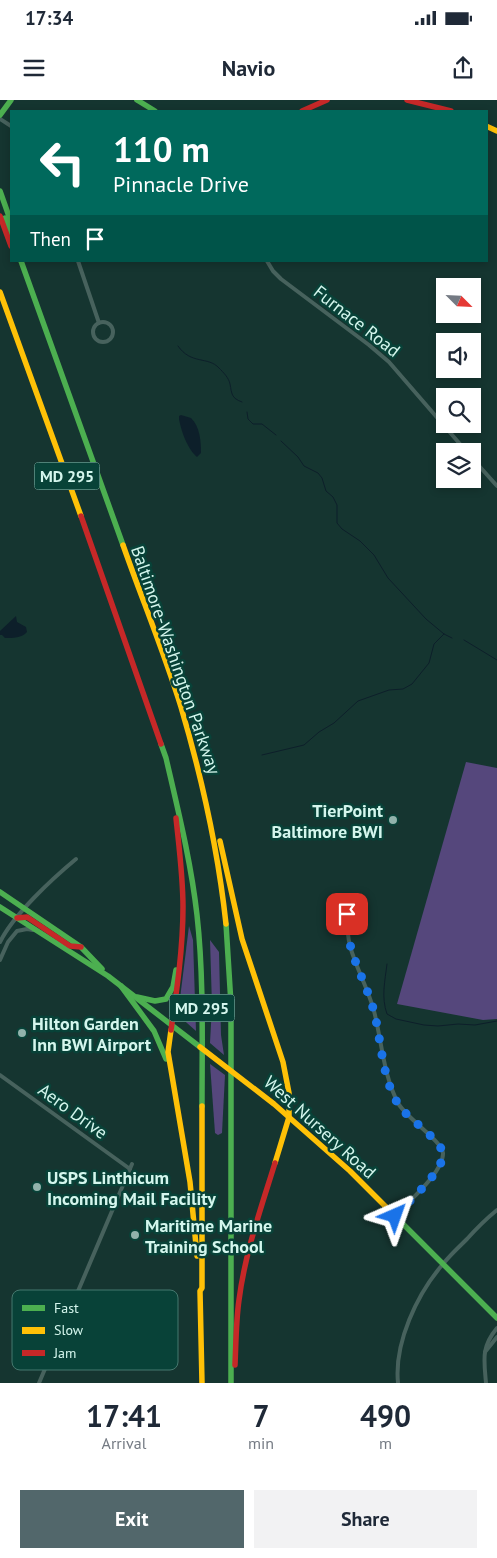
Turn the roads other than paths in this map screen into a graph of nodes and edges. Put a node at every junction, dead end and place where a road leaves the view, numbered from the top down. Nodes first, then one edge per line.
1 (11, 100) edge
2 (137, 100) edge
3 (327, 100) edge
4 (406, 100) edge
5 (153, 110) edge
6 (304, 110) edge
7 (447, 110) edge
8 (0, 115) edge
9 (0, 191) edge
10 (0, 203) edge
11 (0, 216) edge
12 (10, 219) edge
13 (10, 231) edge
14 (10, 243) edge
15 (17, 262) edge
16 (23, 262) edge
17 (78, 262) edge
18 (268, 262) edge
19 (0, 292) edge
20 (99, 323) junction
21 (61, 373) junction
22 (459, 443) edge
23 (481, 468) edge
24 (497, 486) edge
25 (155, 730) junction
26 (197, 763) junction
27 (76, 859) dead end
28 (0, 892) edge
29 (346, 897) dead end
30 (0, 907) edge
31 (25, 908) junction
32 (17, 918) junction
33 (38, 931) junction
34 (0, 942) edge
35 (81, 947) junction
36 (180, 952) junction
37 (0, 960) edge
38 (108, 976) junction
39 (122, 986) junction
40 (137, 998) junction
41 (172, 1024) junction
42 (169, 1066) junction
43 (0, 1075) edge
44 (290, 1117) junction
45 (132, 1164) dead end
46 (130, 1169) junction
47 (497, 1210) edge
48 (395, 1216) junction
49 (442, 1264) junction
50 (79, 1290) edge
51 (200, 1291) junction
52 (497, 1318) edge
53 (497, 1328) edge
54 (497, 1338) edge
55 (485, 1352) junction
56 (45, 1370) edge
57 (39, 1383) edge
58 (202, 1383) edge
59 (230, 1383) edge
60 (234, 1383) edge
61 (398, 1383) edge
62 (486, 1383) edge

1 - 8 main road
2 - 5 main road
3 - 6 main road
4 - 7 main road
9 - 12 main road
10 - 13 main road
11 - 14 main road
15 - 21 main road
16 - 21 main road, Baltimore-Washington Parkway / MD 295
17 - 20 street
18 - 22 street, Furnace Road
19 - 25 main road, MD 295
20 - 20 street
21 - 26 main road, Baltimore-Washington Parkway / MD 295
23 - 24 street
25 - 36 main road
25 - 51 main road, MD 295
26 - 44 main road
26 - 59 main road, Baltimore-Washington Parkway / MD 295
27 - 31 street
28 - 31 main road, West Nursery Road
29 - 48 street
30 - 32 main road, West Nursery Road
31 - 32 street
31 - 35 main road, West Nursery Road
32 - 33 main road, West Nursery Road
32 - 34 street
32 - 35 main road
33 - 37 street
33 - 38 main road, West Nursery Road
35 - 38 main road, West Nursery Road
36 - 40 main road
36 - 41 main road
38 - 39 main road, West Nursery Road
39 - 40 main road, West Nursery Road
39 - 42 main road
40 - 41 main road, West Nursery Road
41 - 42 main road
41 - 44 main road, West Nursery Road
42 - 51 main road
43 - 46 street, Aero Drive
44 - 48 main road, West Nursery Road
44 - 60 main road
45 - 46 street
46 - 50 street
47 - 49 street
48 - 49 main road, West Nursery Road
49 - 52 main road, West Nursery Road
49 - 61 street
51 - 58 main road, MD 295
53 - 55 street
54 - 55 street
55 - 62 street
56 - 57 street

